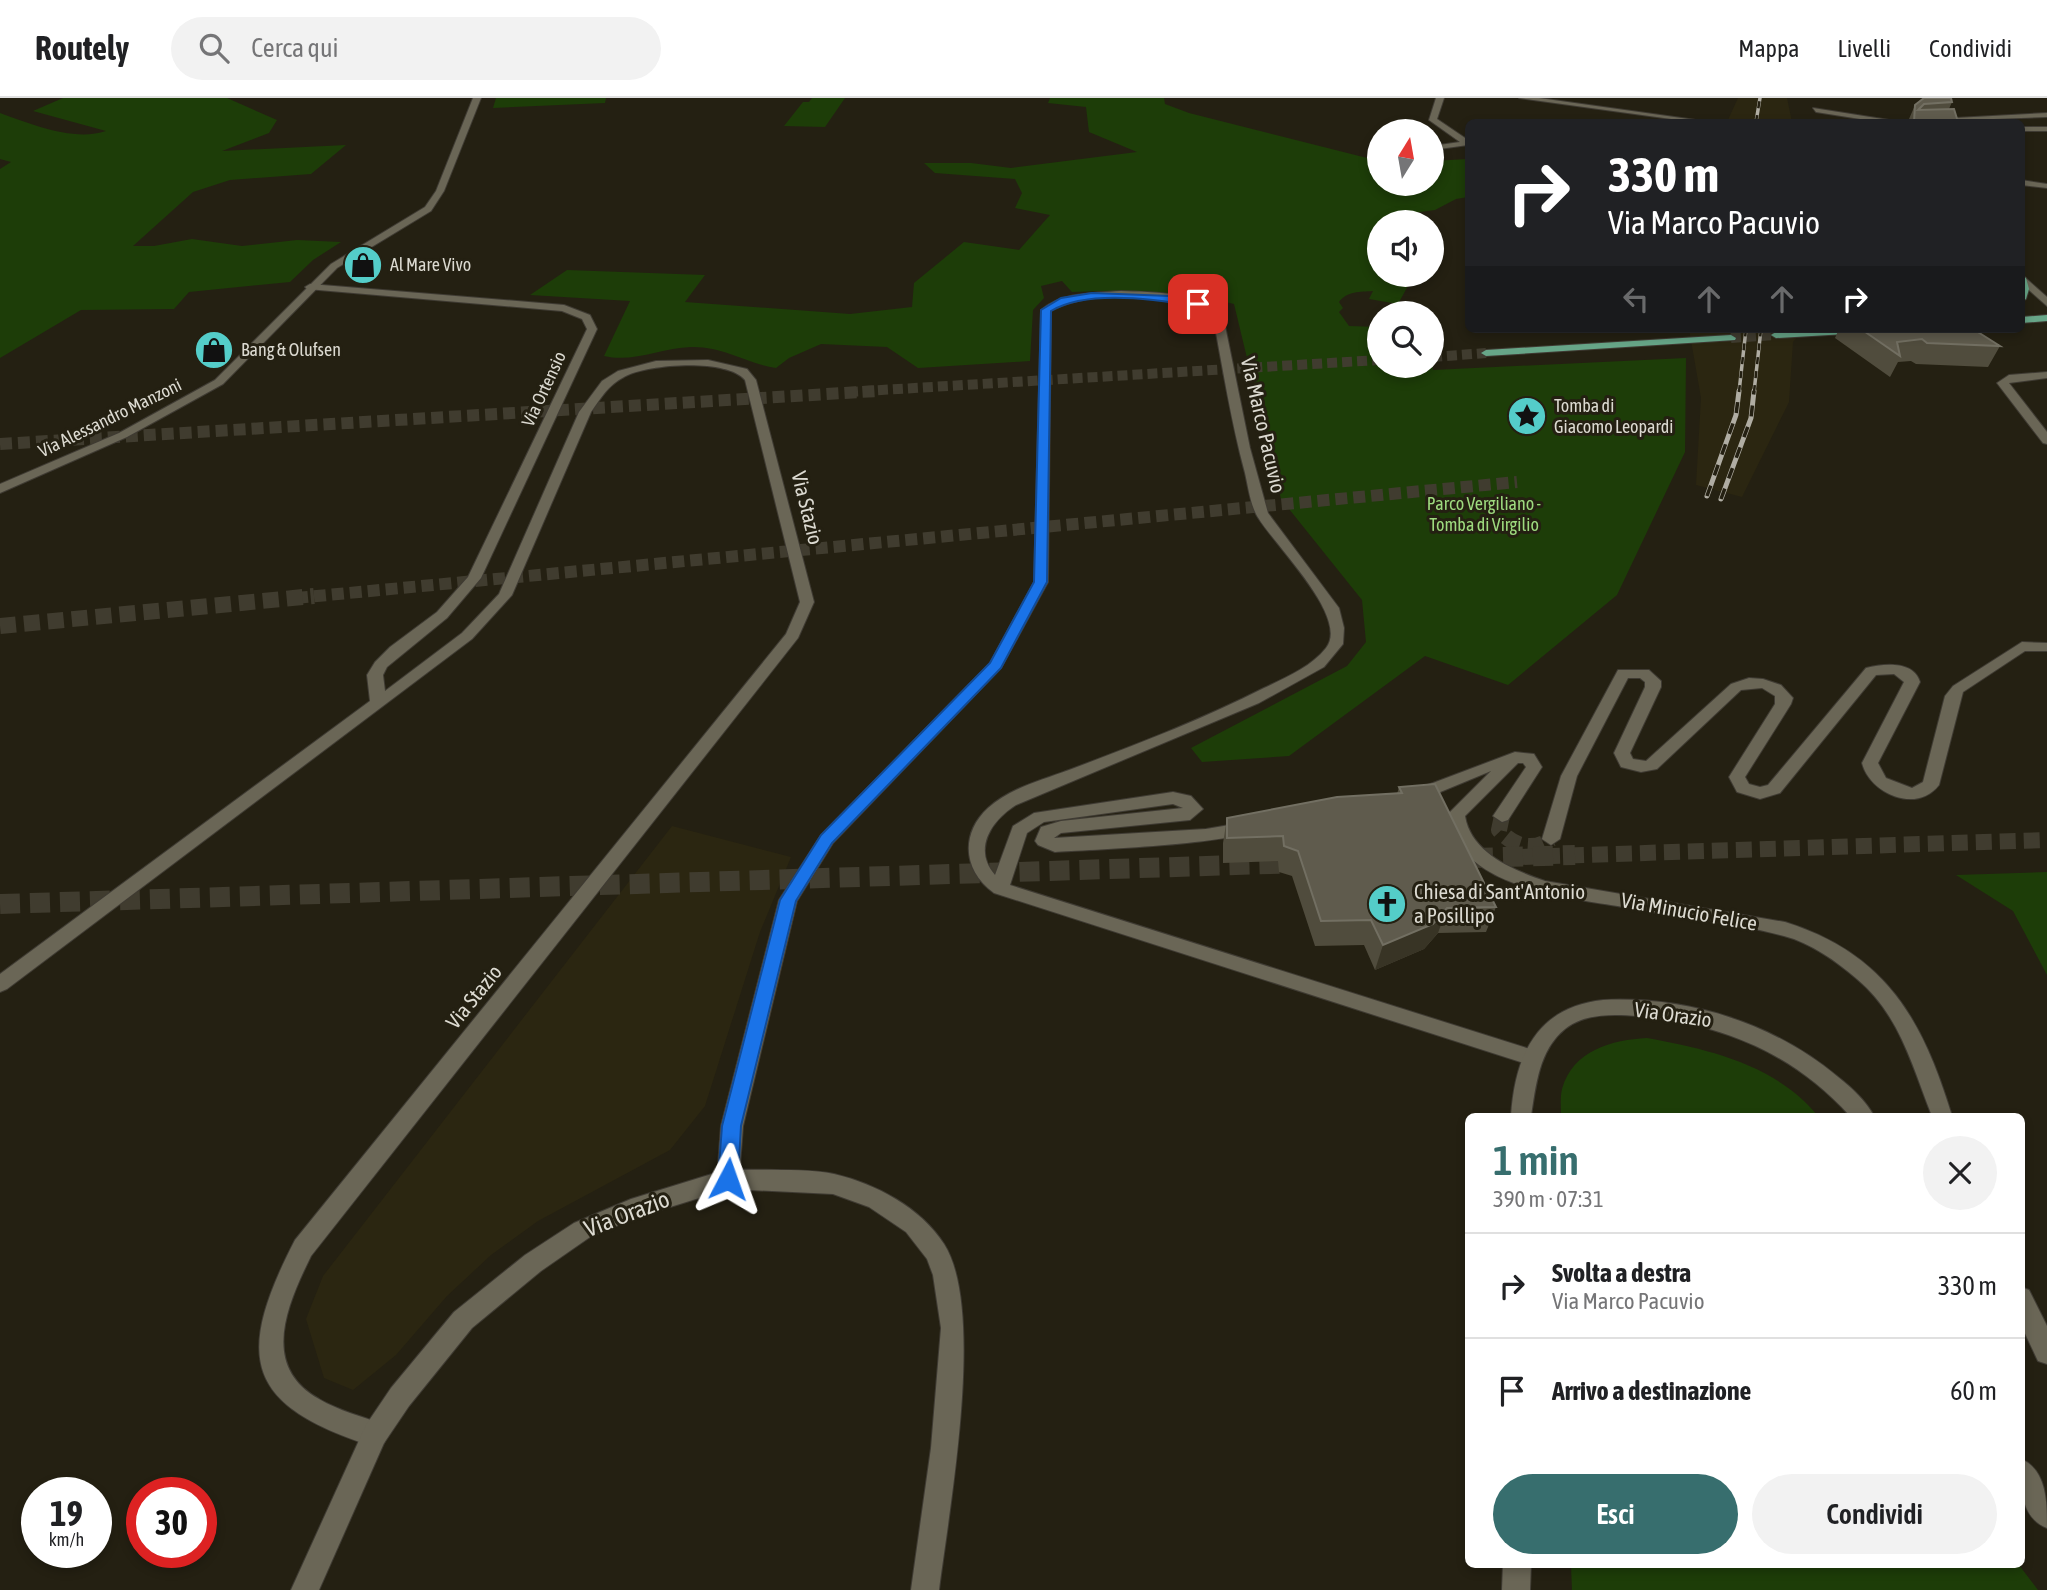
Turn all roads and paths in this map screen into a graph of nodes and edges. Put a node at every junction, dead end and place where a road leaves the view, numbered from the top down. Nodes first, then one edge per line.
1 (477, 98) edge
2 (1440, 98) edge
3 (1523, 98) edge
4 (1816, 110) dead end
5 (2044, 115) edge
6 (1433, 119) edge
7 (1683, 119) edge
8 (1871, 119) edge
9 (1972, 119) edge
10 (1444, 127) edge
11 (2025, 129) edge
12 (2047, 129) edge
13 (1465, 142) edge
14 (1465, 143) edge
15 (1444, 147) edge
16 (2025, 183) edge
17 (2047, 186) edge
18 (2025, 282) edge
19 (310, 287) junction
20 (2046, 301) edge
21 (2047, 318) edge
22 (2025, 320) edge
23 (1811, 333) edge
24 (1776, 335) dead end
25 (1731, 338) tunnel mouth
26 (1486, 353) tunnel mouth
27 (2047, 375) edge
28 (2047, 440) edge
29 (0, 489) edge
30 (2047, 647) edge
31 (378, 701) junction
32 (1518, 756) junction
33 (1393, 802) edge
34 (1502, 816) dead end
35 (1269, 825) edge
36 (1551, 839) dead end
37 (1000, 888) junction
38 (0, 984) edge
39 (1534, 1058) junction
40 (1521, 1113) edge
41 (1860, 1113) edge
42 (1941, 1113) edge
43 (728, 1179) junction
44 (2025, 1306) edge
45 (2047, 1352) edge
46 (375, 1434) junction
47 (2025, 1479) edge
48 (2047, 1515) edge
49 (1517, 1568) edge
50 (305, 1590) edge
51 (925, 1590) edge
52 (1517, 1590) edge

1 - 19 street, Via Alessandro Manzoni
2 - 6 street
3 - 7 street
4 - 8 street
5 - 9 street
10 - 13 street
11 - 12 street
14 - 15 street
16 - 17 street
18 - 20 street
19 - 29 street, Via Alessandro Manzoni
19 - 31 street, Via Ortensio
21 - 22 main road
23 - 24 main road
25 - 26 main road
27 - 28 street
30 - 36 street
31 - 38 street, Via Stazio
31 - 46 street, Via Stazio
32 - 33 street
32 - 34 street
32 - 42 street, Via Minucio Felice
35 - 37 street
37 - 39 street
37 - 43 street, Via Marco Pacuvio
39 - 40 street, Via Orazio
39 - 41 street, Via Orazio
43 - 46 street, Via Orazio
43 - 51 street, Via Orazio
44 - 45 street
46 - 50 street, Via Orazio
47 - 48 street
49 - 52 street

